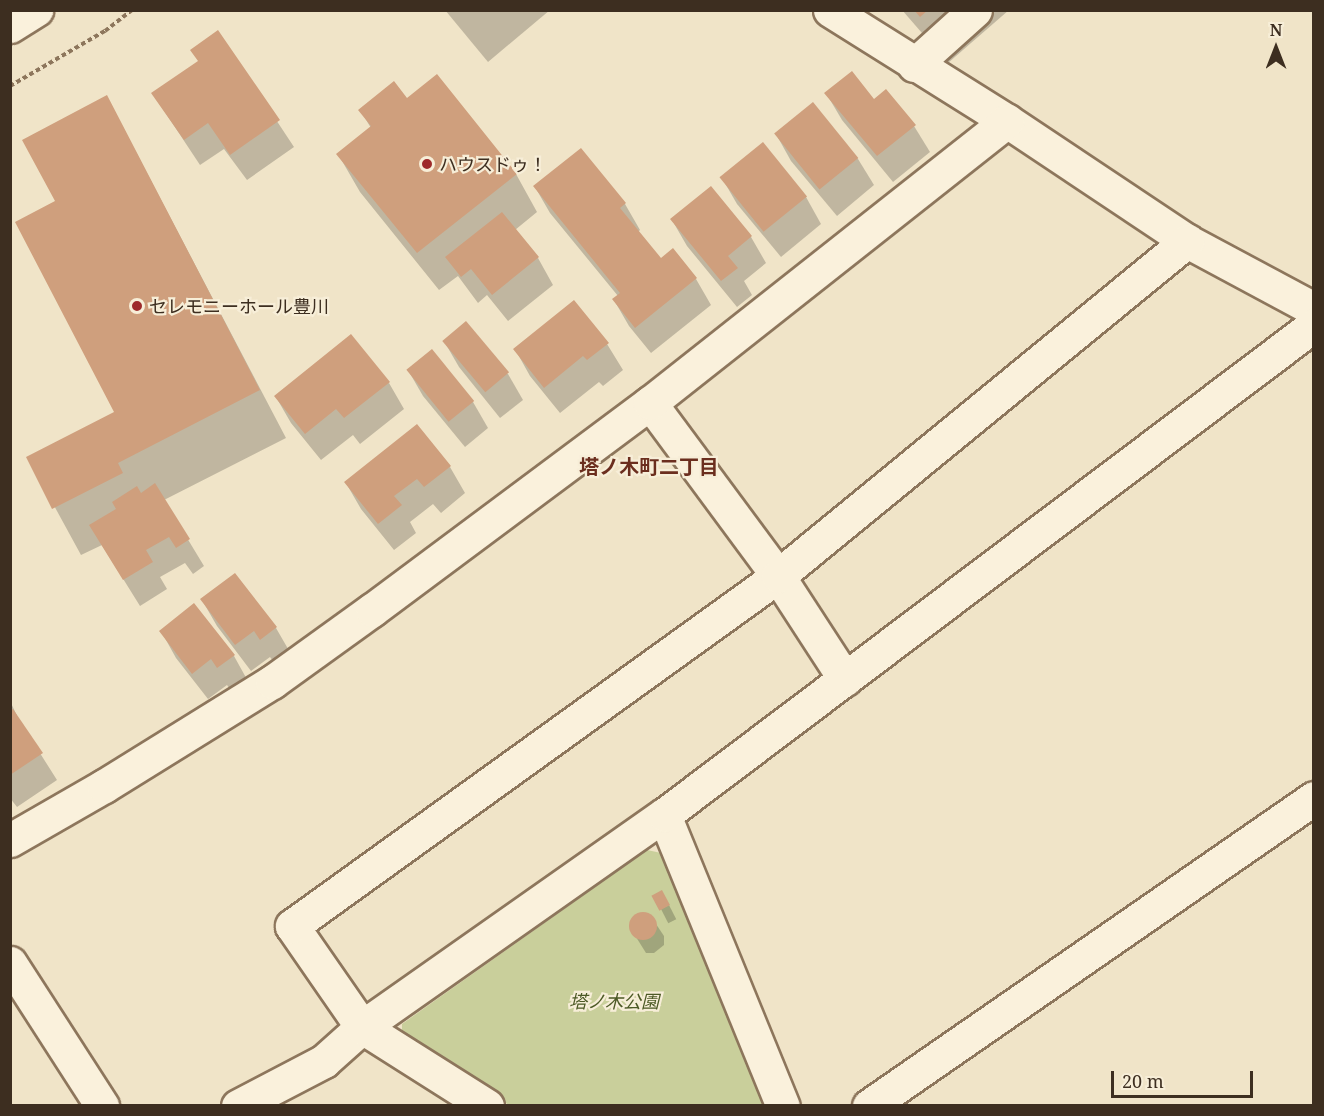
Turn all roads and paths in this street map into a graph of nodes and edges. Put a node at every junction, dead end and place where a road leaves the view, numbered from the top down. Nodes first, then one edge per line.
1 (36, 10) edge
2 (132, 10) edge
3 (830, 10) edge
4 (975, 10) edge
5 (10, 26) edge
6 (914, 65) junction
7 (10, 86) edge
8 (1007, 121) junction
9 (1187, 241) junction
10 (1314, 309) edge
11 (1314, 325) edge
12 (650, 404) junction
13 (778, 576) junction
14 (845, 679) junction
15 (1314, 798) edge
16 (664, 815) junction
17 (10, 840) edge
18 (10, 963) edge
19 (362, 1027) junction
20 (102, 1106) edge
21 (238, 1106) edge
22 (487, 1106) edge
23 (783, 1106) edge
24 (869, 1106) edge

1 - 5 street
2 - 7 path
3 - 6 street
4 - 6 street
6 - 8 street
8 - 9 street
8 - 12 street
9 - 10 street
9 - 13 street
11 - 14 street
12 - 13 street
12 - 17 street
13 - 14 street
13 - 19 street
14 - 16 street
15 - 24 street
16 - 19 street
16 - 23 street
18 - 20 street
19 - 21 street
19 - 22 street

